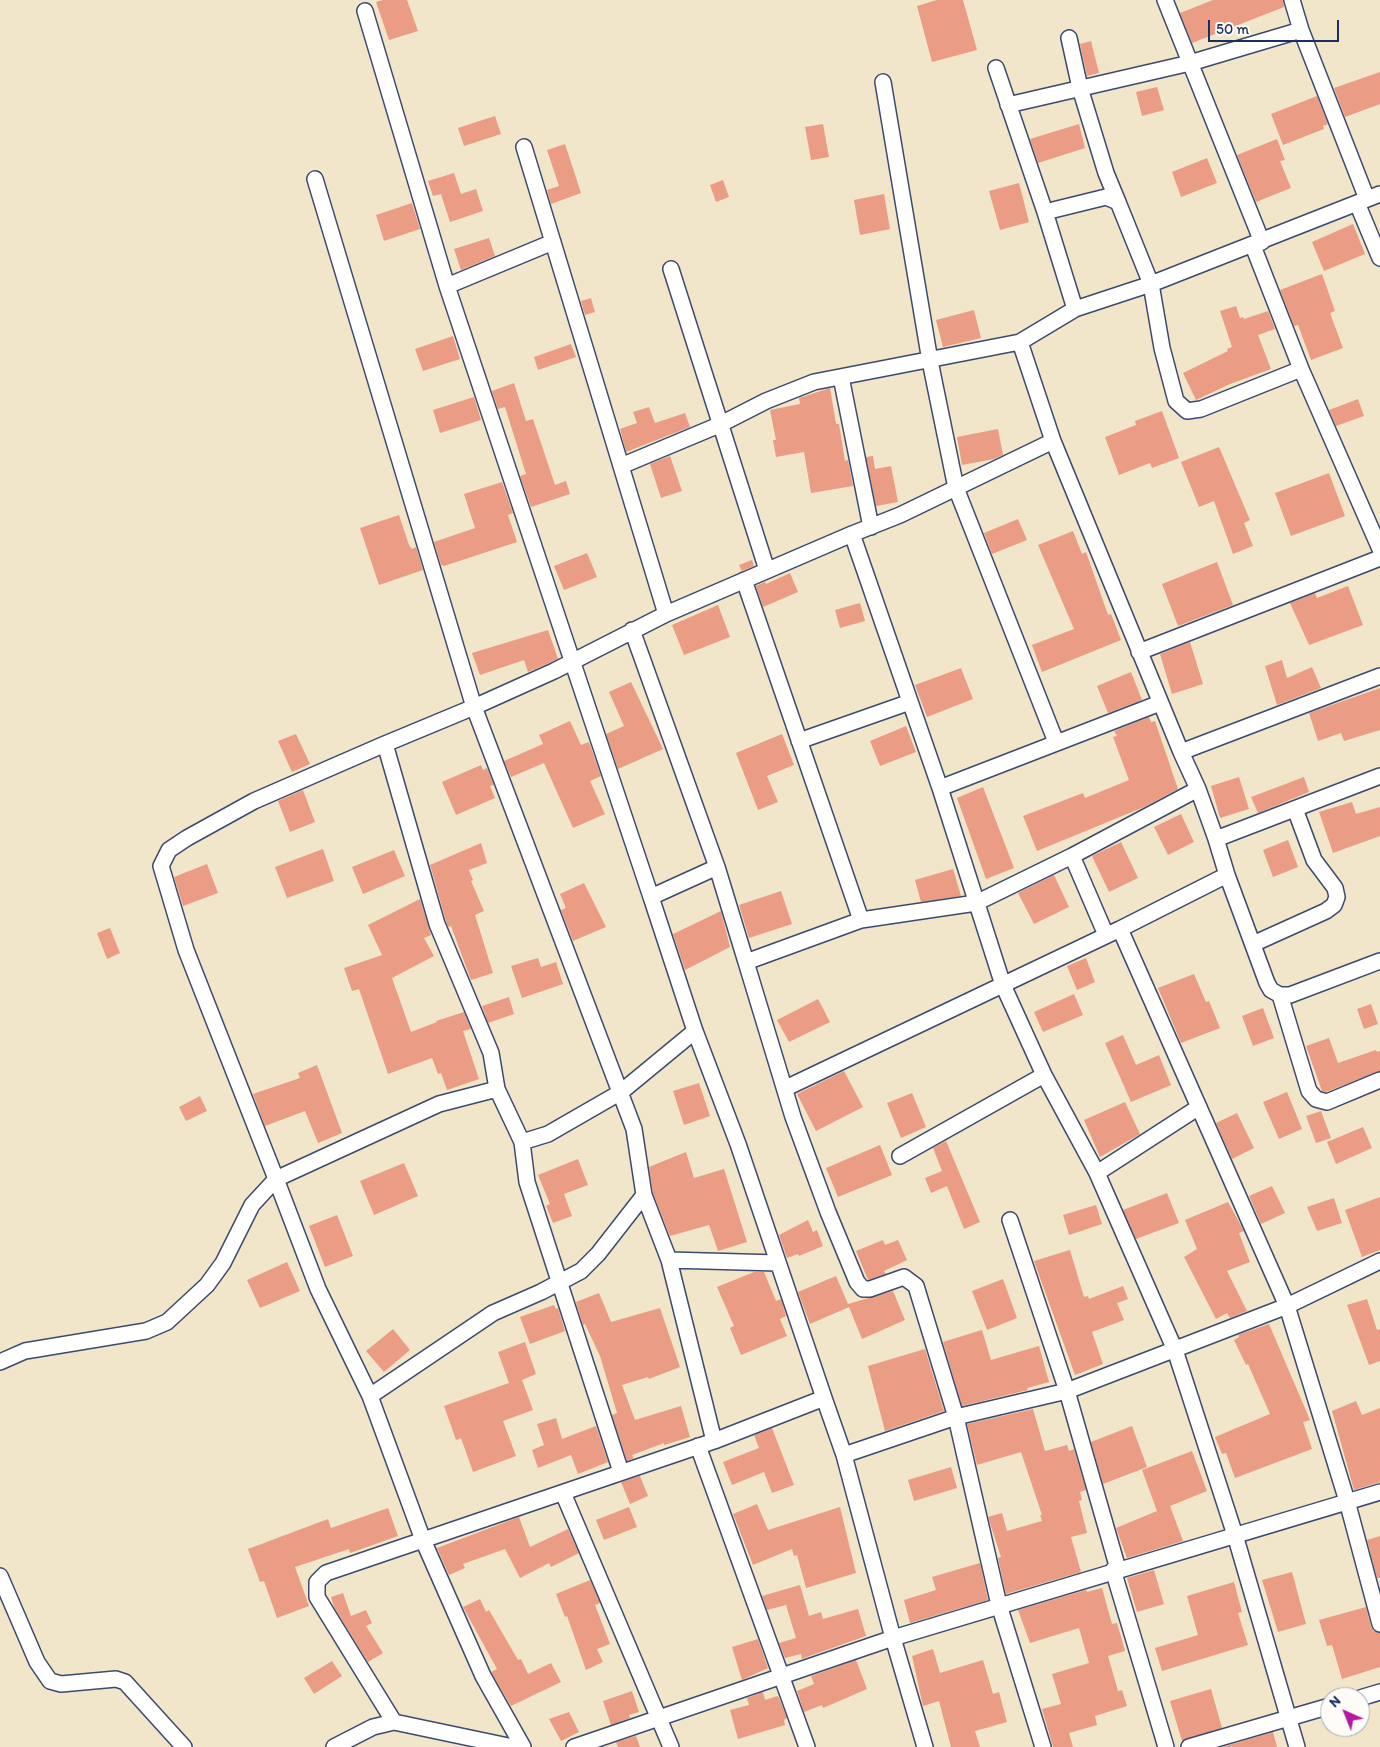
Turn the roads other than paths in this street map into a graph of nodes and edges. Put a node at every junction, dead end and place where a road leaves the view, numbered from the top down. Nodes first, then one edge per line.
1 (1165, 0) edge
2 (1292, 0) edge
3 (365, 11) dead end
4 (1301, 30) junction
5 (1069, 38) dead end
6 (1190, 63) junction
7 (996, 68) dead end
8 (883, 82) dead end
9 (1080, 88) junction
10 (1008, 105) junction
11 (524, 147) dead end
12 (315, 179) dead end
13 (1368, 199) edge
14 (1118, 202) junction
15 (1045, 212) junction
16 (553, 242) junction
17 (1257, 244) junction
18 (1380, 258) edge
19 (671, 269) dead end
20 (1151, 284) junction
21 (447, 286) junction
22 (1075, 309) junction
23 (1020, 342) junction
24 (930, 361) junction
25 (1301, 369) junction
26 (841, 377) junction
27 (719, 425) junction
28 (1053, 441) junction
29 (621, 466) junction
30 (956, 488) junction
31 (871, 527) junction
32 (852, 534) junction
33 (1380, 549) edge
34 (1380, 558) edge
35 (767, 570) junction
36 (744, 580) junction
37 (666, 614) junction
38 (632, 630) junction
39 (1139, 652) junction
40 (571, 661) junction
41 (1380, 676) edge
42 (910, 702) junction
43 (1160, 703) junction
44 (474, 707) junction
45 (799, 741) junction
46 (1056, 742) junction
47 (384, 744) junction
48 (1181, 752) junction
49 (1380, 776) edge
50 (940, 788) junction
51 (1198, 789) junction
52 (1295, 808) junction
53 (1216, 839) junction
54 (1072, 856) junction
55 (717, 867) junction
56 (1227, 875) junction
57 (651, 897) junction
58 (976, 903) junction
59 (861, 920) junction
60 (1113, 932) junction
61 (1252, 944) junction
62 (1380, 961) edge
63 (746, 962) junction
64 (1003, 985) junction
65 (1280, 995) junction
66 (694, 1031) junction
67 (1044, 1075) junction
68 (1380, 1080) edge
69 (786, 1088) junction
70 (497, 1089) junction
71 (621, 1092) junction
72 (1199, 1107) junction
73 (522, 1142) junction
74 (900, 1156) dead end
75 (1097, 1173) junction
76 (276, 1179) junction
77 (644, 1195) junction
78 (1010, 1220) dead end
79 (669, 1260) junction
80 (1380, 1261) edge
81 (778, 1263) junction
82 (560, 1282) junction
83 (1287, 1306) junction
84 (1175, 1350) junction
85 (0, 1362) edge
86 (1066, 1391) junction
87 (370, 1396) junction
88 (824, 1398) junction
89 (956, 1417) junction
90 (714, 1441) junction
91 (698, 1446) junction
92 (844, 1455) junction
93 (621, 1472) junction
94 (1380, 1492) edge
95 (563, 1493) junction
96 (1347, 1501) junction
97 (1236, 1535) junction
98 (423, 1540) junction
99 (1116, 1569) junction
100 (0, 1576) edge
101 (999, 1605) junction
102 (1380, 1624) edge
103 (893, 1638) junction
104 (780, 1675) junction
105 (1320, 1709) edge
106 (658, 1718) junction
107 (1289, 1718) junction
108 (394, 1722) junction
109 (184, 1747) edge
110 (334, 1747) edge
111 (513, 1747) edge
112 (523, 1747) edge
113 (574, 1747) edge
114 (671, 1747) edge
115 (807, 1747) edge
116 (925, 1747) edge
117 (1043, 1747) edge
118 (1166, 1747) edge
119 (1189, 1747) edge
120 (1297, 1747) edge

1 - 6 street
2 - 4 street
3 - 21 street
4 - 6 street
4 - 13 street
5 - 9 street
6 - 9 street
6 - 17 street
7 - 10 street
8 - 24 street
9 - 10 street
9 - 14 street
10 - 15 street
11 - 16 street
12 - 44 street
13 - 17 street
13 - 18 street
14 - 15 street
14 - 20 street
15 - 22 street
16 - 21 street
16 - 29 street
17 - 20 street
17 - 25 street
19 - 27 street
20 - 22 street
20 - 25 street
21 - 40 street
22 - 23 street
23 - 24 street
23 - 28 street
24 - 26 street
24 - 30 street
25 - 33 street
26 - 27 street
26 - 31 street
27 - 29 street
27 - 35 street
28 - 30 street
28 - 39 street
29 - 37 street
30 - 31 street
30 - 46 street
31 - 32 street
32 - 35 street
32 - 42 street
34 - 39 street
35 - 36 street
36 - 37 street
36 - 45 street
37 - 38 street
38 - 40 street
38 - 55 street
39 - 43 street
40 - 44 street
40 - 57 street
41 - 48 street
42 - 45 street
42 - 50 street
43 - 46 street
43 - 48 street
44 - 47 street
44 - 71 street
45 - 59 street
46 - 50 street
47 - 70 street
47 - 76 street
48 - 51 street
49 - 52 street
50 - 58 street
51 - 53 street
51 - 54 street
52 - 53 street
52 - 61 street
53 - 56 street
54 - 58 street
54 - 60 street
55 - 57 street
55 - 63 street
56 - 60 street
56 - 61 street
57 - 66 street
58 - 59 street
58 - 64 street
59 - 63 street
60 - 64 street
60 - 72 street
61 - 65 street
62 - 65 street
63 - 69 street
64 - 67 street
64 - 69 street
65 - 68 street
66 - 71 street
66 - 81 street
67 - 74 street
67 - 75 street
69 - 89 street
70 - 73 street
70 - 76 street
71 - 73 street
71 - 77 street
72 - 75 street
72 - 83 street
73 - 82 street
75 - 84 street
76 - 85 street
76 - 87 street
77 - 79 street
77 - 82 street
78 - 86 street
79 - 81 street
79 - 90 street
80 - 83 street
81 - 88 street
82 - 87 street
82 - 93 street
83 - 84 street
83 - 96 street
84 - 86 street
84 - 97 street
86 - 89 street
86 - 99 street
87 - 98 street
88 - 90 street
88 - 92 street
89 - 92 street
89 - 101 street
90 - 91 street
91 - 93 street
91 - 104 street
92 - 103 street
93 - 95 street
94 - 96 street
95 - 98 street
95 - 106 street
96 - 97 street
96 - 102 street
97 - 99 street
97 - 107 street
98 - 108 street
98 - 112 street
99 - 101 street
99 - 118 street
100 - 109 street
101 - 103 street
101 - 117 street
103 - 104 street
103 - 116 street
104 - 106 street
104 - 115 street
105 - 107 street
106 - 113 street
106 - 114 street
107 - 119 street
107 - 120 street
108 - 110 street
108 - 111 street

